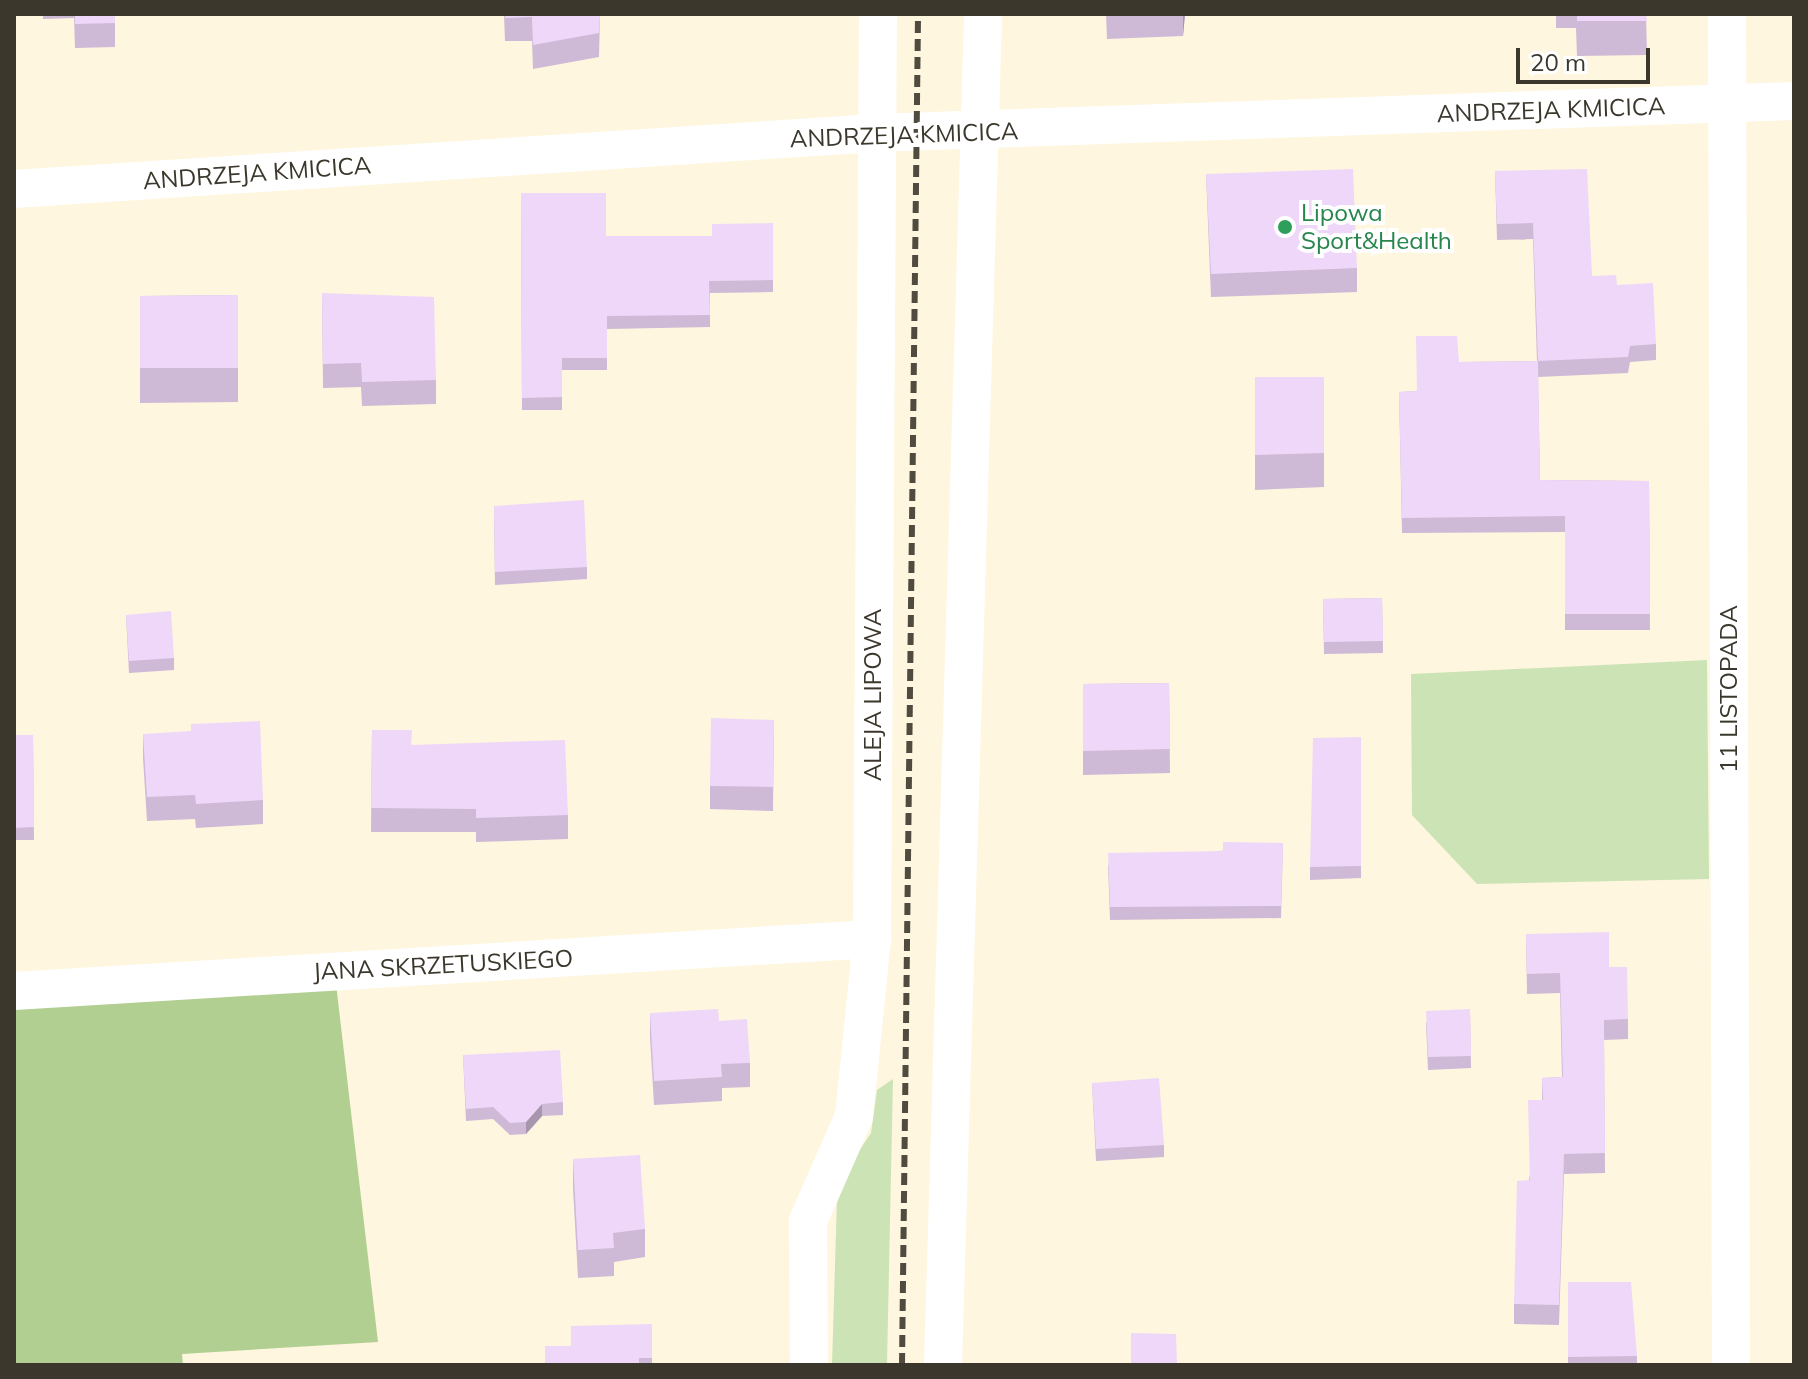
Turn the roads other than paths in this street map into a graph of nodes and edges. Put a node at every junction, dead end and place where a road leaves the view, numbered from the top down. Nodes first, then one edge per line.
1 (878, 14) edge
2 (983, 14) edge
3 (1727, 14) edge
4 (1794, 101) edge
5 (1728, 102) junction
6 (876, 133) junction
7 (981, 134) junction
8 (14, 189) edge
9 (872, 939) junction
10 (14, 991) edge
11 (809, 1365) edge
12 (943, 1365) edge
13 (1731, 1365) edge

1 - 6 street, ALEJA LIPOWA
2 - 7 street
3 - 5 street, 11 LISTOPADA
4 - 5 street, ANDRZEJA KMICICA
5 - 7 street, ANDRZEJA KMICICA
5 - 13 street, 11 LISTOPADA
6 - 7 street, ANDRZEJA KMICICA
6 - 8 street, ANDRZEJA KMICICA
6 - 9 street, ALEJA LIPOWA
7 - 12 street
9 - 10 street, JANA SKRZETUSKIEGO
9 - 11 street, ALEJA LIPOWA

